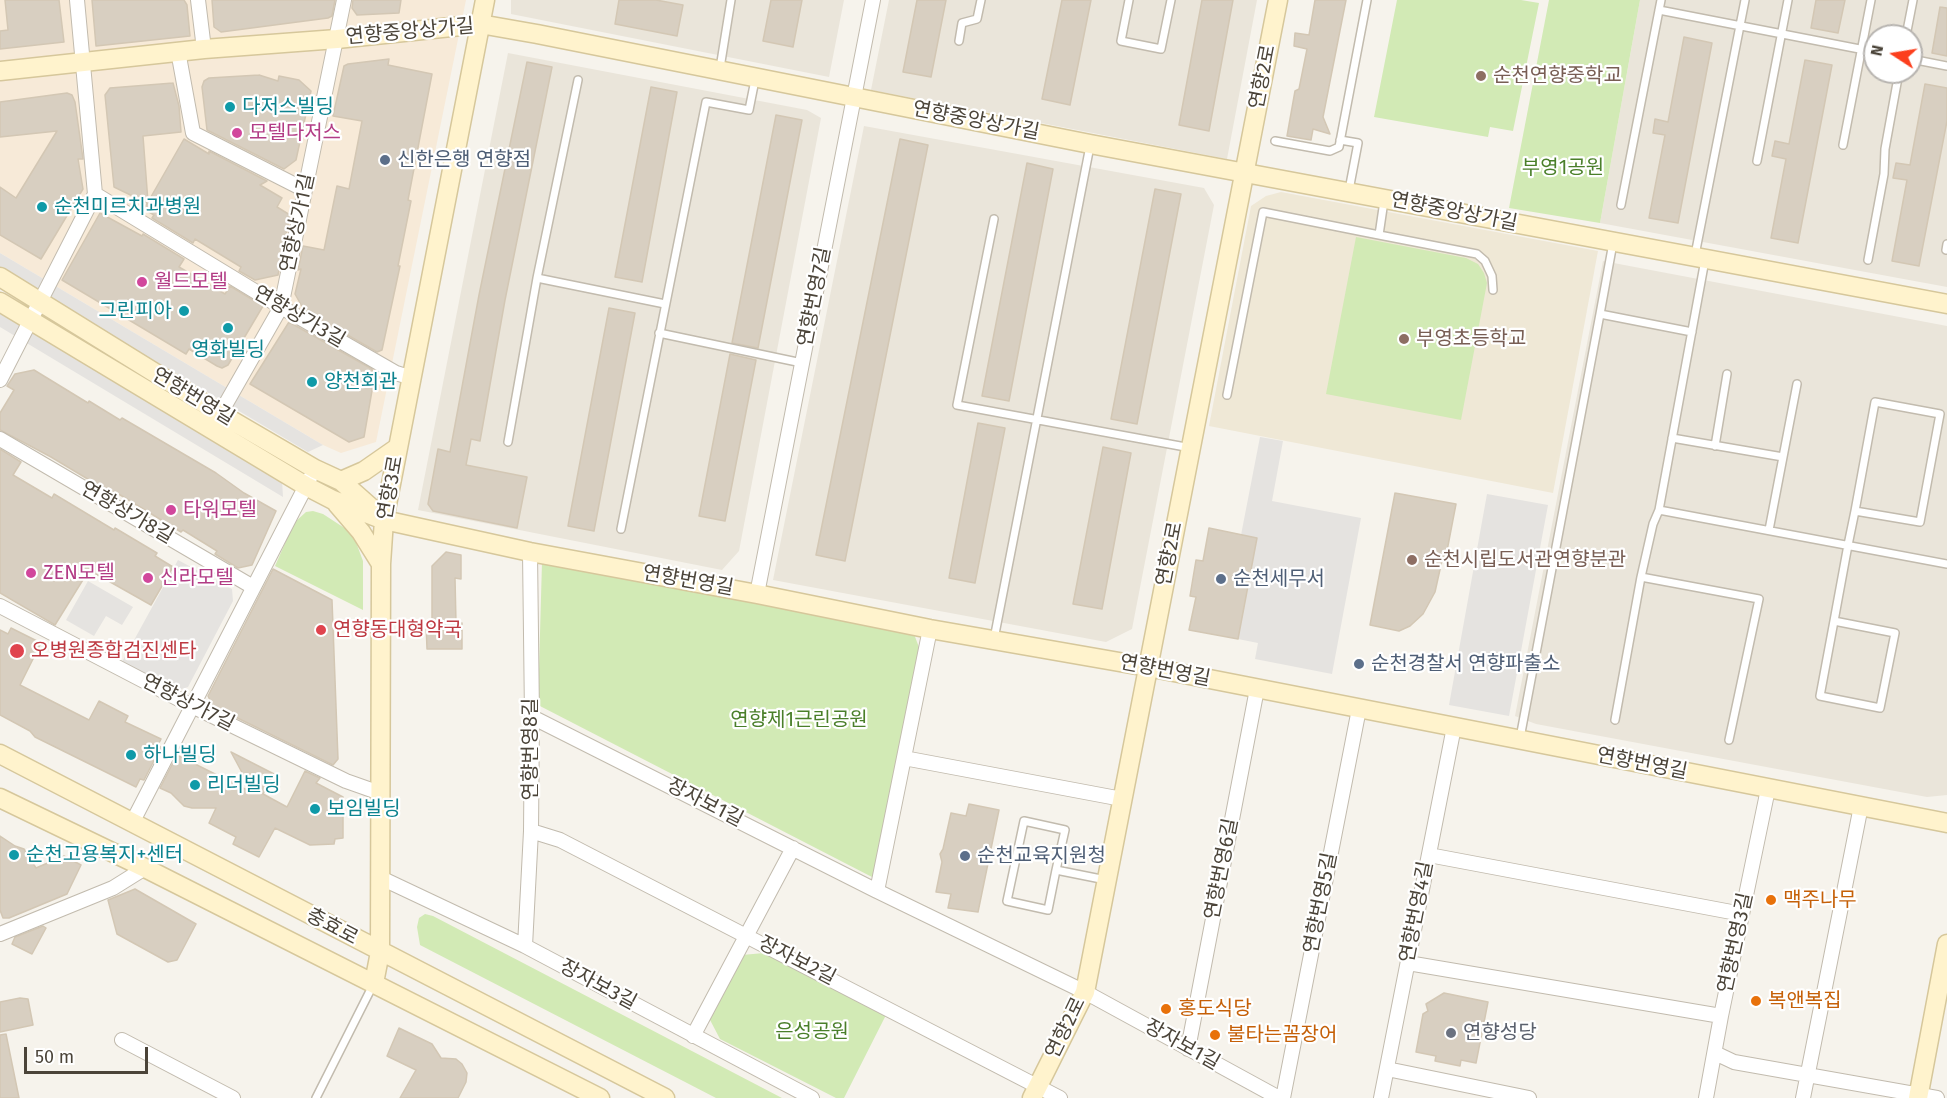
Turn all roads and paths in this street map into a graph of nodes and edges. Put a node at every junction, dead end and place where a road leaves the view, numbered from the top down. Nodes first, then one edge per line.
1 (76, 0) edge
2 (198, 0) edge
3 (344, 0) edge
4 (484, 0) edge
5 (731, 0) edge
6 (873, 0) edge
7 (981, 0) edge
8 (1129, 0) edge
9 (1171, 0) edge
10 (1278, 0) edge
11 (1367, 0) edge
12 (1661, 0) edge
13 (1745, 0) edge
14 (1788, 0) edge
15 (1871, 0) edge
16 (1913, 0) edge
17 (1659, 10) junction
18 (480, 24) junction
19 (1908, 24) edge
20 (1740, 26) junction
21 (1781, 34) junction
22 (337, 39) junction
23 (959, 41) dead end
24 (204, 49) junction
25 (1861, 50) junction
26 (178, 51) junction
27 (1923, 61) edge
28 (83, 62) junction
29 (1947, 66) edge
30 (0, 71) edge
31 (719, 71) junction
32 (755, 77) junction
33 (579, 80) dead end
34 (1897, 84) edge
35 (854, 97) junction
36 (1340, 140) junction
37 (1275, 141) dead end
38 (1090, 144) junction
39 (1843, 145) dead end
40 (1758, 161) dead end
41 (1245, 172) junction
42 (305, 190) junction
43 (1349, 192) junction
44 (95, 194) junction
45 (1385, 199) junction
46 (1621, 205) dead end
47 (994, 219) dead end
48 (1379, 235) junction
49 (1613, 243) junction
50 (1700, 259) junction
51 (1868, 260) dead end
52 (0, 277) edge
53 (537, 278) junction
54 (1493, 290) dead end
55 (0, 302) edge
56 (39, 303) junction
57 (665, 304) junction
58 (1947, 304) edge
59 (281, 307) junction
60 (1600, 314) junction
61 (30, 321) junction
62 (1692, 332) junction
63 (659, 333) junction
64 (802, 363) junction
65 (1727, 374) dead end
66 (412, 378) junction
67 (0, 380) edge
68 (1797, 384) dead end
69 (1227, 395) dead end
70 (1036, 419) junction
71 (216, 422) junction
72 (1672, 438) junction
73 (0, 439) edge
74 (508, 442) dead end
75 (1714, 446) junction
76 (397, 448) junction
77 (1191, 448) junction
78 (1783, 458) junction
79 (315, 469) junction
80 (340, 481) junction
81 (306, 486) junction
82 (333, 501) junction
83 (1659, 510) junction
84 (1855, 511) junction
85 (384, 520) junction
86 (621, 529) dead end
87 (1769, 530) junction
88 (1848, 545) junction
89 (530, 552) junction
90 (381, 564) junction
91 (1947, 564) edge
92 (1641, 578) junction
93 (253, 587) junction
94 (757, 594) junction
95 (0, 606) edge
96 (1834, 621) junction
97 (930, 629) junction
98 (994, 639) junction
99 (1148, 667) junction
100 (1257, 689) junction
101 (192, 706) junction
102 (1359, 709) junction
103 (532, 717) junction
104 (1615, 720) dead end
105 (1454, 727) junction
106 (1520, 740) junction
107 (1729, 740) dead end
108 (0, 754) edge
109 (904, 758) junction
110 (1768, 789) junction
111 (380, 793) junction
112 (0, 798) edge
113 (1122, 799) junction
114 (1861, 806) junction
115 (132, 823) junction
116 (1947, 824) edge
117 (531, 831) junction
118 (793, 848) junction
119 (1429, 855) junction
120 (145, 868) junction
121 (1056, 870) junction
122 (381, 878) junction
123 (1107, 880) junction
124 (877, 891) junction
125 (1742, 914) junction
126 (0, 934) edge
127 (748, 935) junction
128 (1947, 944) edge
129 (525, 946) junction
130 (381, 952) junction
131 (1408, 963) junction
132 (375, 983) junction
133 (1085, 992) junction
134 (1721, 1016) junction
135 (693, 1036) junction
136 (122, 1040) dead end
137 (1188, 1048) junction
138 (1715, 1053) junction
139 (1387, 1070) junction
140 (1807, 1075) junction
141 (1035, 1092) edge
142 (1919, 1096) edge
143 (233, 1098) edge
144 (316, 1098) edge
145 (600, 1098) edge
146 (665, 1098) edge
147 (812, 1098) edge
148 (1060, 1098) edge
149 (1281, 1098) edge
150 (1381, 1098) edge
151 (1529, 1098) edge
152 (1706, 1098) edge
153 (1803, 1098) edge
154 (1937, 1098) edge

1 - 28 street
2 - 24 street
3 - 22 street, 연향상가1길
4 - 18 street, 연향3로
5 - 31 lane
6 - 35 street, 연향번영7길
7 - 23 lane
8 - 9 lane
10 - 41 street, 연향2로
11 - 36 lane
12 - 17 lane
13 - 20 lane
14 - 21 lane
15 - 25 lane
16 - 19 lane
17 - 20 lane
17 - 46 lane
18 - 22 street, 연향중앙상가길
18 - 31 street, 연향중앙상가길
18 - 66 street, 연향3로
20 - 21 lane
20 - 50 lane
21 - 25 lane
21 - 40 lane
22 - 24 street, 연향중앙상가길
22 - 42 street, 연향상가1길
24 - 26 street, 연향중앙상가길
25 - 39 lane
26 - 28 street, 연향중앙상가길
26 - 42 street
27 - 29 lane
28 - 30 street, 연향중앙상가길
28 - 44 street
31 - 32 street, 연향중앙상가길
32 - 35 street, 연향중앙상가길
32 - 57 lane
33 - 53 lane
34 - 51 lane
35 - 38 street, 연향중앙상가길
35 - 64 street, 연향번영7길
36 - 37 lane
36 - 43 lane
38 - 41 street, 연향중앙상가길
38 - 70 lane
41 - 43 street, 연향중앙상가길
41 - 77 street, 연향2로
42 - 59 street, 연향상가1길
43 - 45 street, 연향중앙상가길
44 - 56 street
44 - 59 street, 연향상가3길
45 - 48 lane
45 - 49 street, 연향중앙상가길
47 - 70 lane
48 - 54 lane
48 - 69 lane
49 - 50 street, 연향중앙상가길
49 - 60 lane
50 - 58 street, 연향중앙상가길
50 - 62 lane
52 - 56 street, 연향번영길
53 - 57 lane
53 - 74 lane
55 - 61 street, 연향번영길
56 - 61 street
56 - 71 street, 연향번영길
57 - 63 lane
59 - 66 street, 연향상가3길
59 - 71 street, 연향상가1길
60 - 62 lane
60 - 106 lane
61 - 67 street
61 - 71 street, 연향번영길
62 - 72 lane
63 - 64 lane
63 - 86 lane
64 - 94 street, 연향번영7길
65 - 75 lane
66 - 76 street, 연향3로
68 - 78 lane
70 - 77 lane
70 - 98 lane
71 - 79 street, 연향번영길
71 - 81 street, 연향번영길
72 - 75 lane
72 - 83 lane
73 - 93 street, 연향상가8길
75 - 78 lane
76 - 80 street
76 - 85 street, 연향3로
77 - 99 street, 연향2로
78 - 87 lane
79 - 80 street, 연향번영길
79 - 81 street
80 - 85 street, 연향번영길
81 - 82 street, 연향번영길
81 - 93 street
82 - 85 street, 연향번영길
82 - 90 street
83 - 87 lane
83 - 92 lane
84 - 84 lane
84 - 88 lane
85 - 89 street, 연향번영길
85 - 90 street, 연향3로
87 - 88 lane
88 - 91 lane
88 - 96 lane
89 - 94 street, 연향번영길
89 - 103 street, 연향번영8길
90 - 111 street, 연향3로
92 - 104 lane
92 - 107 lane
93 - 101 street
94 - 97 street, 연향번영길
95 - 101 street, 연향상가7길
96 - 96 lane
97 - 98 street, 연향번영길
97 - 109 street
98 - 99 street, 연향번영길
99 - 100 street, 연향번영길
99 - 113 street, 연향2로
100 - 102 street, 연향번영길
100 - 137 street, 연향번영6길
101 - 111 street, 연향상가7길
101 - 115 street
102 - 105 street, 연향번영길
102 - 149 street, 연향번영5길
103 - 117 street, 연향번영8길
103 - 118 street, 장자보1길
105 - 106 street, 연향번영길
105 - 119 street, 연향번영4길
106 - 110 street, 연향번영길
108 - 115 street, 충효로
109 - 113 street
109 - 124 street
110 - 114 street, 연향번영길
110 - 125 street, 연향번영3길
111 - 122 street, 연향3로
112 - 120 street, 충효로
113 - 123 street, 연향2로
114 - 116 street, 연향번영길
114 - 140 street
115 - 130 street, 충효로
117 - 127 street, 장자보2길
117 - 129 street, 연향번영8길
118 - 124 street, 장자보1길
118 - 127 street
119 - 125 street
119 - 131 street, 연향번영4길
120 - 126 street
120 - 132 street, 충효로
121 - 121 lane
121 - 123 lane
122 - 129 street, 장자보3길
122 - 130 street, 연향3로
123 - 133 street, 연향2로
124 - 133 street, 장자보1길
125 - 134 street, 연향번영3길
127 - 135 street
127 - 141 street, 장자보2길
128 - 142 street
129 - 135 street, 장자보3길
130 - 132 street, 연향3로
130 - 146 street, 충효로
131 - 134 street
131 - 139 street, 연향번영4길
132 - 144 lane
132 - 145 street, 충효로
133 - 137 street, 장자보1길
133 - 141 street, 연향2로
134 - 138 street, 연향번영3길
135 - 147 street, 장자보3길
136 - 143 street
137 - 149 street, 장자보1길
138 - 140 street
138 - 152 street, 연향번영3길
139 - 150 street, 연향번영4길
139 - 151 street
140 - 142 street
140 - 153 street
141 - 148 street, 장자보2길
142 - 154 street

